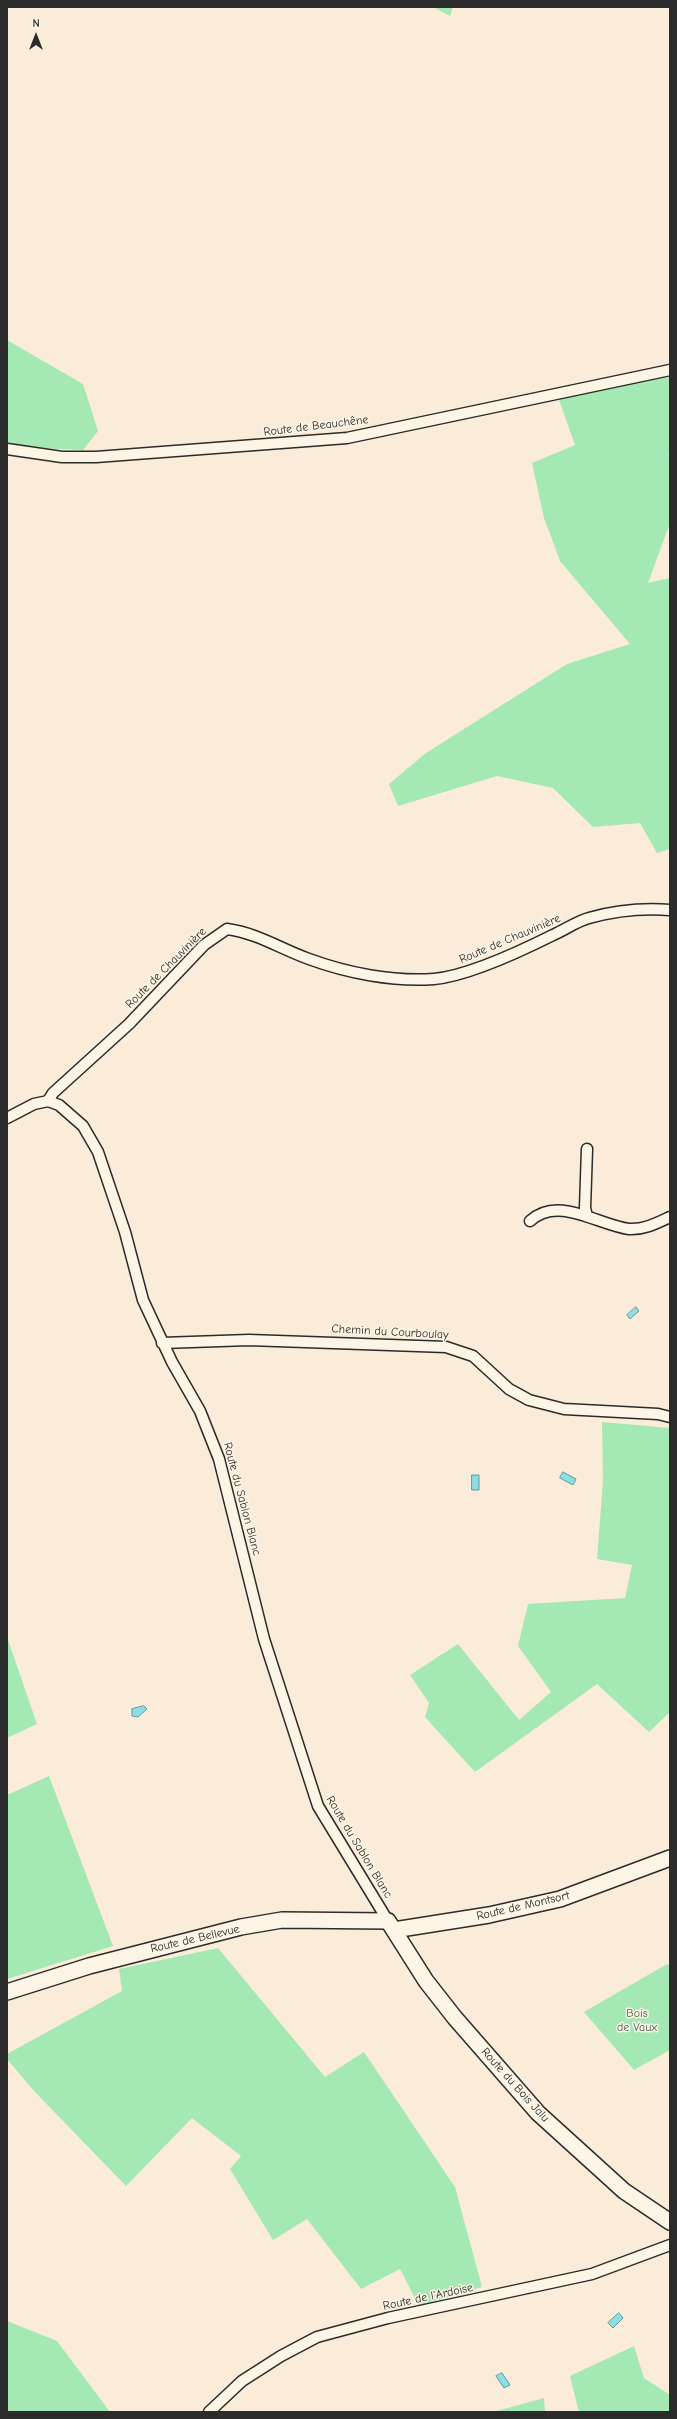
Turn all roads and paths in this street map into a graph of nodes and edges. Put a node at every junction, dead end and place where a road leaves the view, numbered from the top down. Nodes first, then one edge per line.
1 (670, 370) edge
2 (7, 449) edge
3 (670, 910) edge
4 (48, 1101) junction
5 (7, 1118) edge
6 (587, 1149) dead end
7 (587, 1216) junction
8 (670, 1217) edge
9 (530, 1221) dead end
10 (162, 1342) junction
11 (670, 1417) edge
12 (670, 1858) edge
13 (391, 1925) junction
14 (7, 1992) edge
15 (670, 2222) edge
16 (670, 2244) edge
17 (209, 2412) edge

1 - 2 street, Route de Beauchêne
3 - 4 street, Route de Chauvinière
4 - 5 street
4 - 10 street, Route du Sablon Blanc
6 - 7 street
7 - 8 street
7 - 9 street
10 - 11 street, Chemin du Courboulay
10 - 13 street, Route du Sablon Blanc
12 - 13 street, Route de Montsort
13 - 14 street, Route de Bellevue
13 - 15 street, Route du Bois Jalu
16 - 17 street, Route de l'Ardoise

